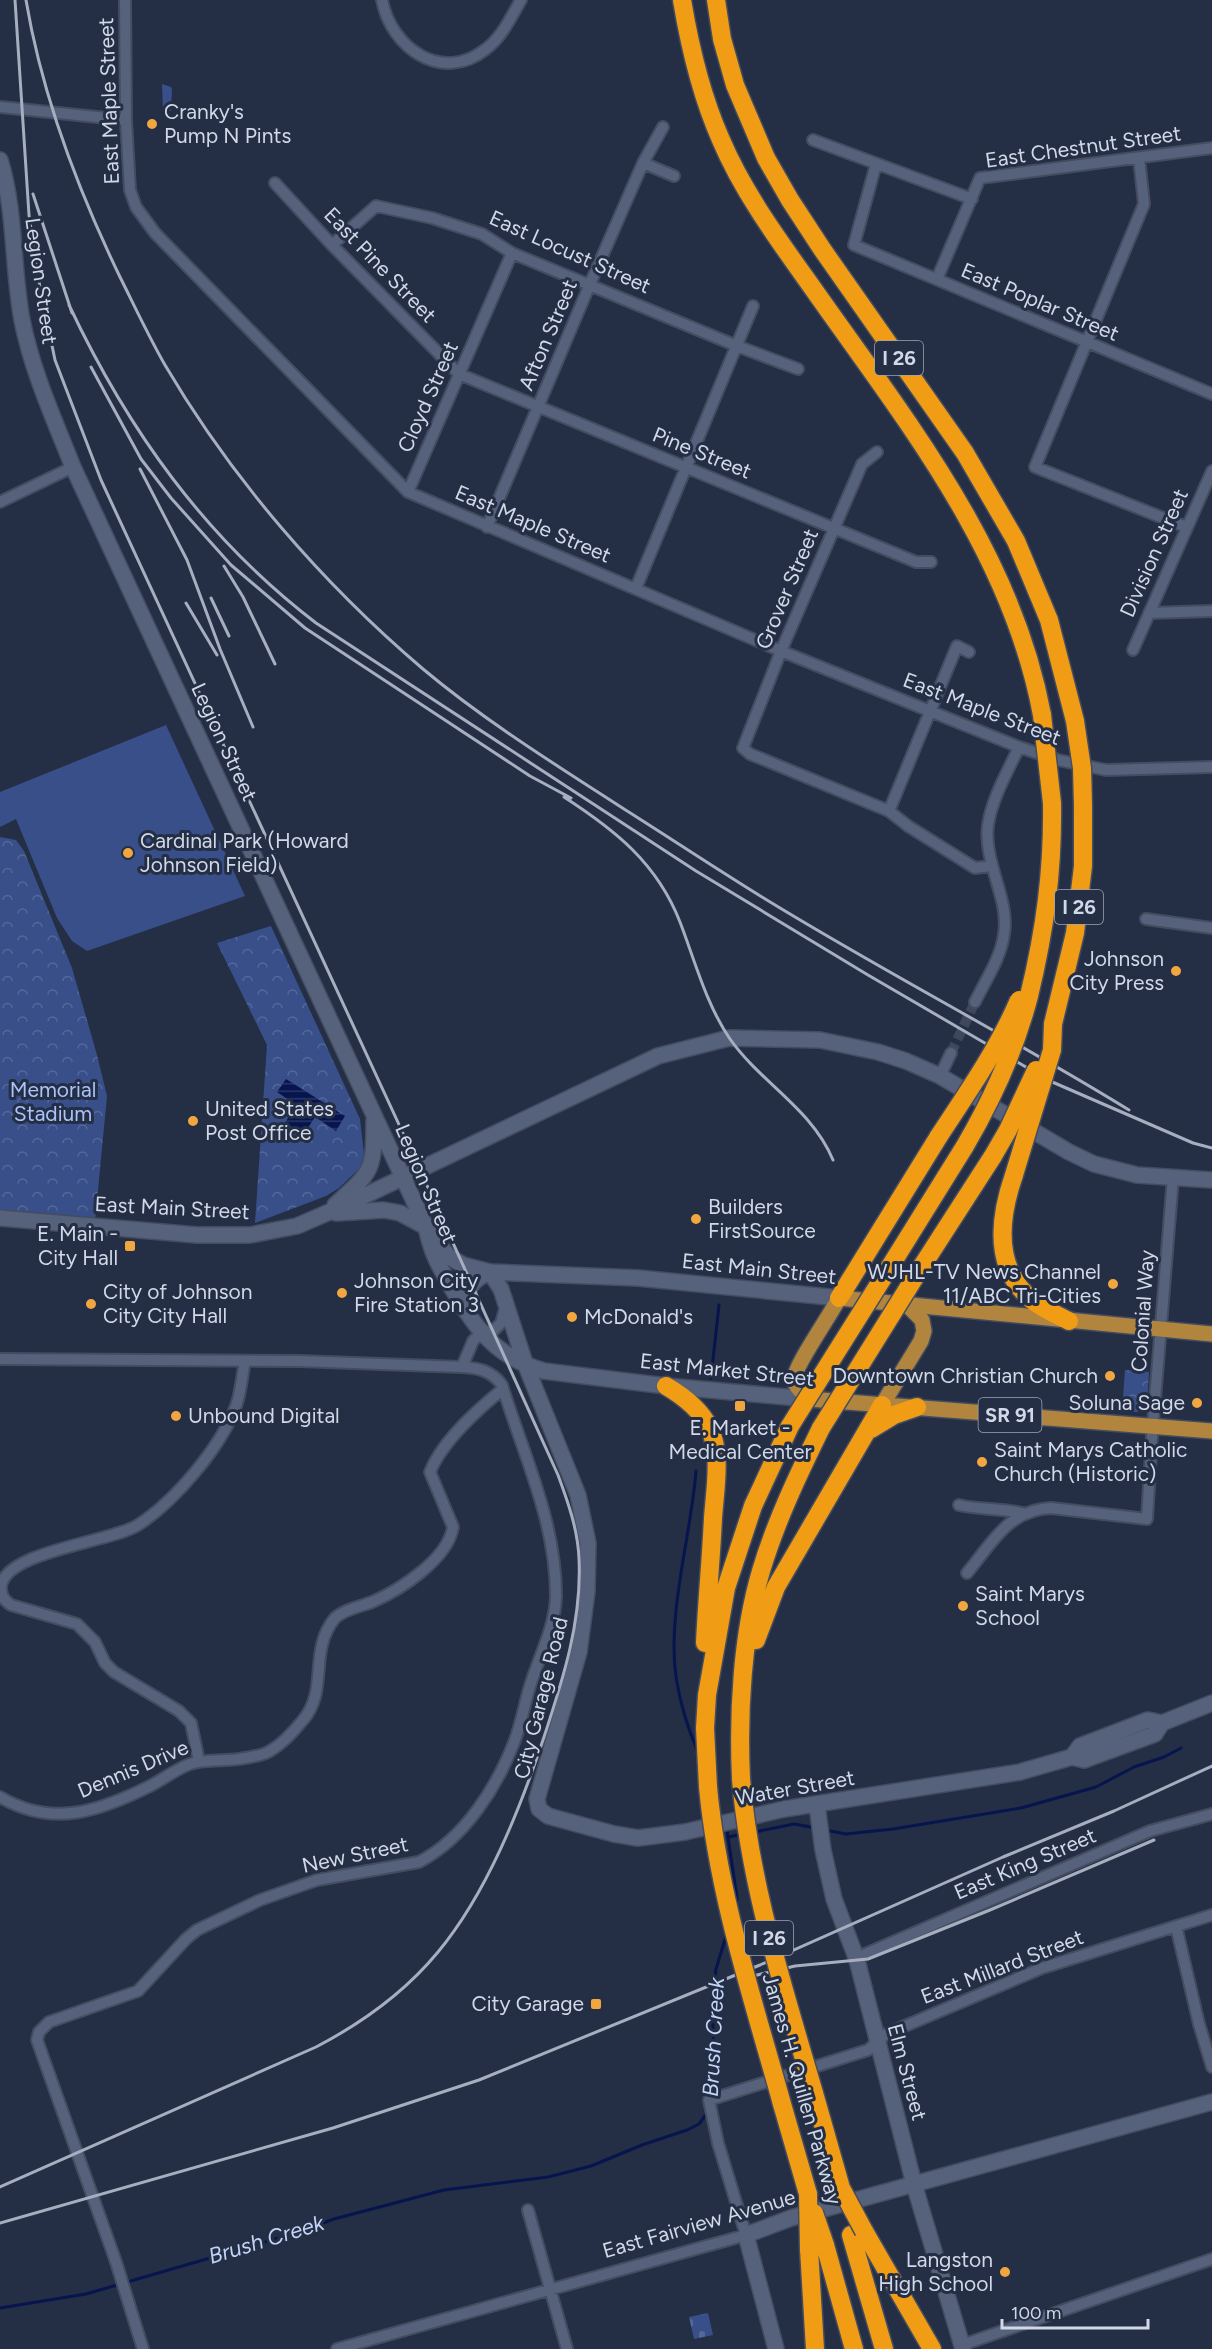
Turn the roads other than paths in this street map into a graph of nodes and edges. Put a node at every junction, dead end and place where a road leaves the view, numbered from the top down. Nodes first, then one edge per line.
1 (125, 0) edge
2 (382, 0) edge
3 (521, 0) edge
4 (682, 0) edge
5 (716, 0) edge
6 (0, 107) edge
7 (126, 120) junction
8 (663, 127) dead end
9 (813, 141) dead end
10 (1212, 148) edge
11 (1138, 158) junction
12 (0, 160) edge
13 (643, 163) junction
14 (876, 164) junction
15 (674, 176) dead end
16 (275, 183) dead end
17 (972, 199) junction
18 (5, 231) edge
19 (332, 245) junction
20 (512, 253) junction
21 (937, 279) junction
22 (590, 284) junction
23 (753, 306) dead end
24 (1087, 343) junction
25 (737, 346) junction
26 (798, 369) dead end
27 (459, 374) junction
28 (1212, 394) edge
29 (538, 408) junction
30 (877, 452) dead end
31 (73, 467) junction
32 (685, 467) junction
33 (1212, 471) edge
34 (408, 492) junction
35 (0, 502) edge
36 (488, 527) junction
37 (1186, 527) junction
38 (835, 528) junction
39 (931, 562) dead end
40 (636, 588) junction
41 (1212, 611) edge
42 (1149, 614) junction
43 (1133, 650) dead end
44 (781, 651) junction
45 (969, 652) dead end
46 (929, 709) junction
47 (1019, 747) junction
48 (1212, 767) edge
49 (889, 812) junction
50 (991, 866) junction
51 (1146, 919) dead end
52 (1212, 928) edge
53 (1024, 997) junction
54 (975, 1002) tunnel mouth
55 (1055, 1015) junction
56 (951, 1053) tunnel mouth
57 (940, 1076) junction
58 (374, 1115) junction
59 (403, 1178) junction
60 (1173, 1178) junction
61 (1212, 1180) edge
62 (327, 1214) junction
63 (0, 1218) edge
64 (426, 1227) junction
65 (490, 1272) junction
66 (839, 1298) junction
67 (507, 1304) junction
68 (907, 1305) junction
69 (464, 1308) junction
70 (1069, 1321) junction
71 (1161, 1329) junction
72 (481, 1333) junction
73 (1212, 1334) edge
74 (0, 1359) edge
75 (244, 1361) junction
76 (526, 1366) junction
77 (465, 1367) junction
78 (666, 1386) junction
79 (503, 1389) junction
80 (809, 1399) junction
81 (882, 1405) junction
82 (917, 1407) junction
83 (1153, 1426) junction
84 (1212, 1431) edge
85 (865, 1435) junction
86 (959, 1505) dead end
87 (1022, 1513) junction
88 (967, 1573) dead end
89 (744, 1676) junction
90 (707, 1695) junction
91 (1212, 1703) edge
92 (199, 1761) junction
93 (0, 1797) edge
94 (537, 1799) joint
95 (818, 1811) junction
96 (1212, 1814) edge
97 (1212, 1916) edge
98 (1176, 1926) junction
99 (856, 1958) junction
100 (877, 2044) junction
101 (1212, 2067) edge
102 (1212, 2102) edge
103 (914, 2184) junction
104 (528, 2210) dead end
105 (858, 2233) junction
106 (746, 2235) junction
107 (817, 2247) junction
108 (1212, 2259) edge
109 (550, 2289) junction
110 (353, 2347) edge
111 (963, 2347) edge
112 (143, 2349) edge
113 (337, 2349) edge
114 (567, 2349) edge
115 (776, 2349) edge
116 (815, 2349) edge
117 (854, 2349) edge
118 (884, 2349) edge
119 (932, 2349) edge

1 - 7 street, East Maple Street
2 - 3 street
4 - 53 highway, I 26, bridge
5 - 55 highway, James H. Quillen Parkway / I 26, bridge
6 - 7 street
7 - 34 street, East Maple Street
8 - 13 street, Afton Street
9 - 14 street, East Chestnut Street
10 - 11 street, East Chestnut Street
11 - 17 street, East Chestnut Street
11 - 24 street
12 - 18 main road, Legion Street
13 - 15 street
13 - 22 street, Afton Street
14 - 17 street, East Chestnut Street
14 - 21 street, East Poplar Street
16 - 19 street, East Pine Street
17 - 21 street, East Chestnut Street
18 - 31 main road, Legion Street
19 - 20 street, East Locust Street
19 - 27 street, East Pine Street
20 - 22 street, East Locust Street
20 - 27 street, Cloyd Street
21 - 24 street, East Poplar Street
22 - 25 street, East Locust Street
22 - 29 street, Afton Street
23 - 25 street
24 - 28 street, East Poplar Street
24 - 37 street
25 - 26 street, East Locust Street
25 - 32 street
27 - 29 street, Pine Street
27 - 34 street, Cloyd Street
29 - 32 street, Pine Street
29 - 36 street, Afton Street
30 - 38 street, Grover Street
31 - 35 street
31 - 58 main road, Legion Street
32 - 38 street, Pine Street
32 - 40 street
33 - 37 street, Division Street
34 - 36 street, East Maple Street
36 - 40 street, East Maple Street
37 - 42 street, Division Street
38 - 39 street, Pine Street
38 - 44 street, Grover Street
40 - 44 street, East Maple Street
41 - 42 street
42 - 43 street, Division Street
44 - 46 street, East Maple Street
44 - 49 street, Grover Street
45 - 46 street
46 - 47 street, East Maple Street
46 - 49 street
47 - 48 street, East Maple Street
47 - 50 street
49 - 50 street
50 - 54 street
51 - 52 street
53 - 66 highway, bridge
53 - 90 highway, James H. Quillen Parkway / I 26, bridge
55 - 70 highway, bridge
55 - 89 highway, James H. Quillen Parkway / I 26, bridge
56 - 57 street
57 - 59 main road, East Main Street
57 - 60 main road, East Main Street
58 - 59 main road, Legion Street
58 - 62 main road
59 - 62 main road, East Main Street
59 - 64 main road, Legion Street / SR 91
60 - 61 main road, East Main Street
60 - 71 street, Colonial Way
62 - 63 main road, East Main Street
62 - 64 main road
64 - 65 main road, East Main Street / SR 91
64 - 69 main road, Legion Street / SR 91
65 - 66 main road, East Main Street / SR 91
65 - 67 main road
65 - 69 main road
66 - 68 main road, East Main Street / SR 91
66 - 80 main road
67 - 72 street
67 - 76 main road, City Garage Road
68 - 70 main road, East Main Street / SR 91
68 - 81 main road
69 - 72 main road, Legion Street / SR 91
70 - 71 main road, East Main Street / SR 91
71 - 73 main road, East Main Street / SR 91
71 - 83 street, Colonial Way
72 - 76 main road, Legion Street / SR 91
72 - 77 street
74 - 75 street
75 - 77 street
75 - 92 street
76 - 78 main road, East Market Street / SR 91
76 - 94 main road, City Garage Road
77 - 79 street, New Street
78 - 80 main road, East Market Street / SR 91
78 - 90 highway
79 - 92 street, Dennis Drive
79 - 112 street, New Street
80 - 81 main road, East Market Street / SR 91
81 - 82 main road, East Market Street / SR 91
81 - 85 highway
82 - 83 main road, East Market Street / SR 91
82 - 85 highway
83 - 84 main road, East Market Street / SR 91
83 - 87 street, Colonial Way
85 - 89 highway
86 - 87 street
87 - 88 street
89 - 105 highway, James H. Quillen Parkway / I 26, bridge
90 - 107 highway, James H. Quillen Parkway / I 26, bridge
91 - 95 main road, Water Street
92 - 93 street, Dennis Drive
94 - 95 main road, Water Street
95 - 99 main road, Elm Street
96 - 99 street, East King Street
97 - 98 street, East Millard Street
98 - 100 street, East Millard Street
98 - 101 street
99 - 100 main road, Elm Street
100 - 103 main road, Elm Street
100 - 106 street, East Millard Street
102 - 103 main road, East Fairview Avenue
103 - 106 main road, East Fairview Avenue
103 - 111 main road, Elm Street
104 - 109 street
105 - 118 highway, James H. Quillen Parkway / I 26
105 - 119 highway
106 - 109 street, East Fairview Avenue
106 - 115 main road
107 - 116 highway
107 - 117 highway
108 - 111 street
109 - 110 street, East Fairview Avenue
109 - 114 street
110 - 113 street, East Fairview Avenue

